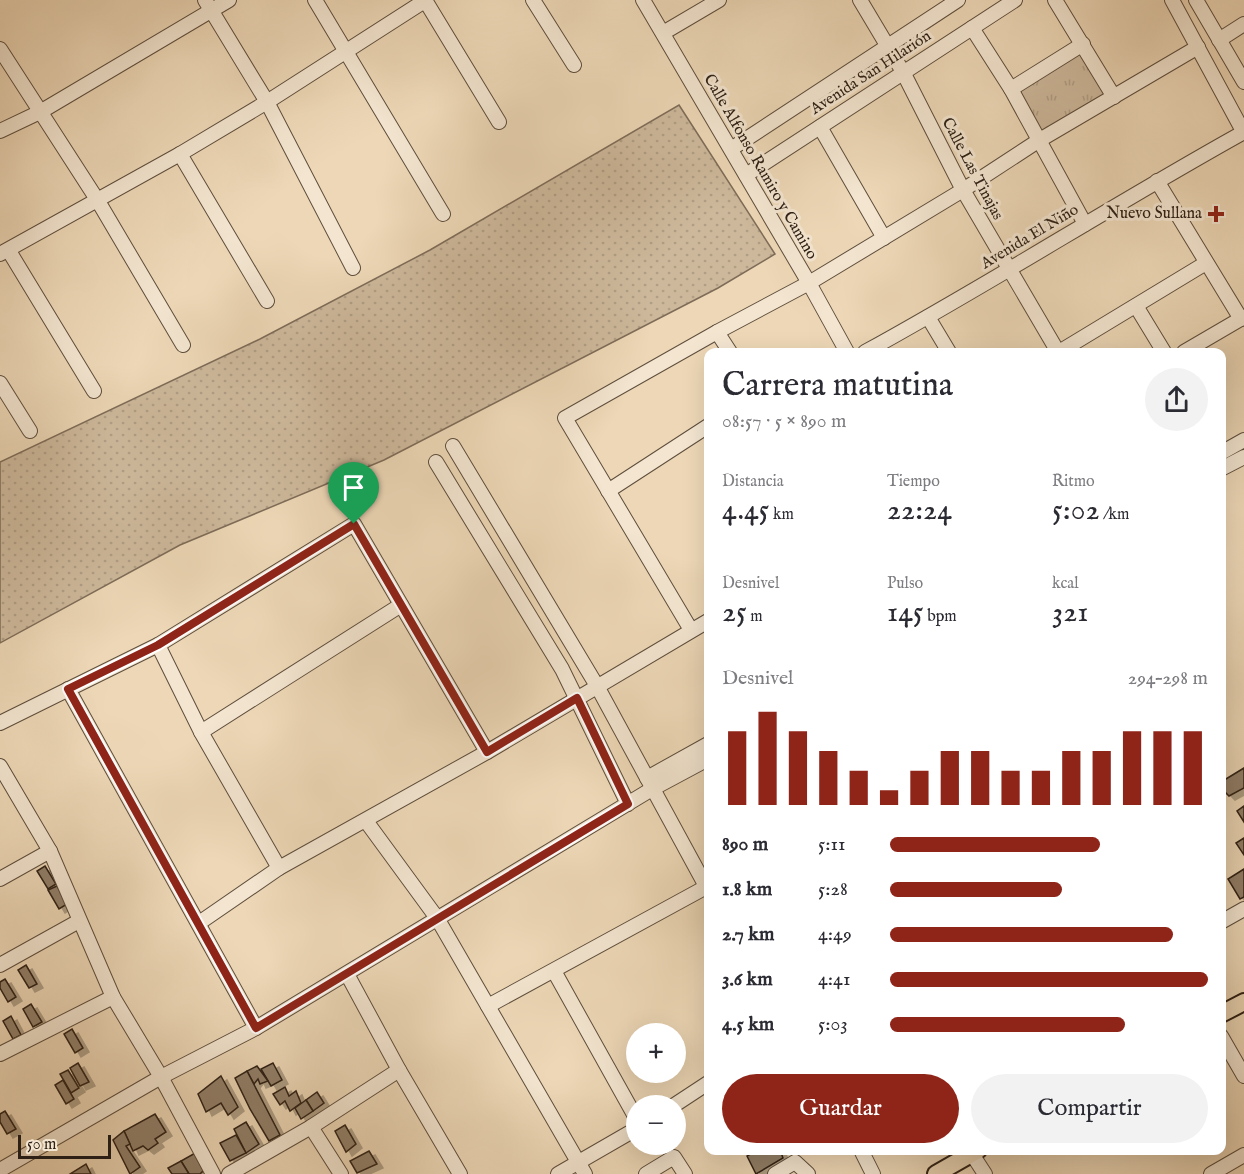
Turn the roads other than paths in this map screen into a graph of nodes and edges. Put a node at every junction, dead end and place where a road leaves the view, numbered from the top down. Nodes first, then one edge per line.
1 (229, 0) edge
2 (315, 0) edge
3 (425, 0) edge
4 (533, 0) edge
5 (643, 0) edge
6 (719, 0) edge
7 (860, 0) edge
8 (958, 0) edge
9 (1015, 0) edge
10 (1055, 0) edge
11 (1172, 0) edge
12 (1196, 0) edge
13 (208, 5) edge
14 (1244, 24) edge
15 (972, 28) junction
16 (663, 33) junction
17 (1219, 40) junction
18 (1083, 44) junction
19 (888, 46) junction
20 (1198, 47) junction
21 (0, 49) edge
22 (345, 51) junction
23 (574, 65) dead end
24 (903, 72) junction
25 (1244, 82) edge
26 (1011, 89) junction
27 (1114, 97) junction
28 (267, 102) junction
29 (40, 112) junction
30 (499, 122) dead end
31 (820, 127) junction
32 (0, 131) edge
33 (1244, 133) edge
34 (1038, 141) junction
35 (730, 149) junction
36 (180, 154) junction
37 (746, 175) junction
38 (1157, 181) junction
39 (963, 190) junction
40 (98, 201) junction
41 (443, 214) dead end
42 (1085, 224) junction
43 (884, 238) junction
44 (4, 253) edge
45 (1206, 263) junction
46 (352, 268) dead end
47 (1009, 269) junction
48 (809, 283) junction
49 (267, 301) dead end
50 (1136, 306) junction
51 (928, 317) junction
52 (1243, 318) edge
53 (717, 332) junction
54 (183, 345) dead end
55 (727, 348) edge
56 (845, 348) edge
57 (872, 348) edge
58 (947, 348) edge
59 (1056, 348) edge
60 (1065, 348) edge
61 (1162, 348) edge
62 (1191, 348) edge
63 (0, 383) edge
64 (94, 391) dead end
65 (704, 429) edge
66 (30, 431) dead end
67 (1244, 440) edge
68 (453, 446) dead end
69 (1226, 450) edge
70 (1244, 457) edge
71 (436, 462) dead end
72 (1226, 466) edge
73 (608, 491) junction
74 (401, 605) junction
75 (704, 623) edge
76 (692, 630) junction
77 (158, 645) junction
78 (597, 686) junction
79 (68, 689) junction
80 (577, 698) junction
81 (0, 723) edge
82 (201, 732) junction
83 (704, 747) edge
84 (487, 752) junction
85 (704, 761) edge
86 (0, 766) edge
87 (4, 782) edge
88 (649, 784) junction
89 (628, 804) junction
90 (366, 820) junction
91 (50, 851) junction
92 (279, 868) junction
93 (0, 879) edge
94 (704, 883) edge
95 (704, 890) edge
96 (1244, 909) edge
97 (437, 918) junction
98 (1226, 919) edge
99 (79, 921) junction
100 (199, 923) junction
101 (0, 964) edge
102 (554, 971) junction
103 (347, 974) junction
104 (112, 997) junction
105 (1244, 1002) edge
106 (488, 1006) junction
107 (1226, 1011) edge
108 (256, 1028) junction
109 (1226, 1045) edge
110 (0, 1054) edge
111 (399, 1070) junction
112 (1244, 1076) edge
113 (161, 1077) junction
114 (704, 1086) edge
115 (686, 1097) edge
116 (626, 1100) edge
117 (311, 1127) junction
118 (626, 1136) edge
119 (864, 1155) edge
120 (970, 1155) edge
121 (976, 1155) edge
122 (1244, 1155) edge
123 (582, 1168) edge
124 (0, 1170) edge
125 (213, 1174) edge
126 (229, 1174) edge
127 (341, 1174) edge
128 (460, 1174) edge
129 (558, 1174) edge
130 (646, 1174) edge
131 (685, 1174) edge
132 (775, 1174) edge
133 (808, 1174) edge
134 (873, 1174) edge
135 (936, 1174) edge
136 (985, 1174) edge
137 (1210, 1174) edge

1 - 13 street
2 - 22 street
3 - 22 street
3 - 30 street
4 - 23 street
5 - 16 street, Calle Alfonso Ramiro y Camino
6 - 16 street
7 - 19 street, Calle Las Tinajas
8 - 19 street, Avenida San Hilarión
9 - 15 street, Avenida San Hilarión
10 - 18 street
11 - 20 street
12 - 17 street
13 - 28 street
13 - 29 street
14 - 17 street
15 - 24 street, Avenida San Hilarión
15 - 26 street
16 - 35 street, Calle Alfonso Ramiro y Camino
17 - 25 street
18 - 26 street
18 - 27 street
19 - 24 street, Calle Las Tinajas
19 - 35 street, Avenida San Hilarión
20 - 27 street
20 - 33 street
21 - 29 street
22 - 28 street
22 - 41 street
24 - 31 street, Avenida San Hilarión
24 - 39 street, Calle Las Tinajas
26 - 34 street
27 - 34 street
28 - 36 street
28 - 46 street
29 - 32 street
29 - 40 street
31 - 37 street, Avenida San Hilarión
31 - 43 street
33 - 38 street, Avenida El Niño
34 - 39 street
34 - 42 street
35 - 37 street, Calle Alfonso Ramiro y Camino
36 - 40 street
36 - 49 street
37 - 48 street, Calle Alfonso Ramiro y Camino
38 - 42 street, Avenida El Niño
38 - 45 street
39 - 43 street
39 - 47 street, Calle Las Tinajas
40 - 44 street
40 - 54 street
42 - 47 street, Avenida El Niño
43 - 48 street
44 - 64 street
45 - 50 street
45 - 52 street
47 - 51 street, Avenida El Niño
47 - 59 street, Calle Las Tinajas
48 - 53 street
48 - 56 street, Calle Alfonso Ramiro y Camino
50 - 60 street
50 - 61 street
51 - 57 street, Avenida El Niño
51 - 58 street
52 - 62 street
53 - 55 street
53 - 73 street
63 - 66 street
65 - 73 street
67 - 69 street
68 - 78 street
70 - 72 street
71 - 80 street
73 - 76 street
74 - 77 street
74 - 82 street
74 - 84 street
75 - 76 street
76 - 78 street
77 - 79 street
77 - 82 street
78 - 80 street
78 - 88 street
79 - 81 street
79 - 100 street
80 - 84 street
80 - 89 street
82 - 92 street
83 - 88 street
84 - 90 street
85 - 88 street
86 - 87 street
87 - 91 street
88 - 89 street
88 - 94 street
89 - 97 street
90 - 92 street
90 - 97 street
91 - 93 street
91 - 99 street
92 - 100 street
95 - 102 street
96 - 98 street
97 - 103 street
97 - 106 street
99 - 101 street
99 - 104 street
100 - 108 street
102 - 106 street
102 - 116 street
103 - 108 street
103 - 111 street
104 - 110 street
104 - 113 street
105 - 107 main road
106 - 123 street
108 - 113 street
109 - 112 street
111 - 117 street
111 - 128 street
113 - 124 street
113 - 125 street
114 - 115 street
117 - 126 street
117 - 127 street
118 - 123 street
119 - 134 street
120 - 135 main road
121 - 136 street
122 - 137 street
123 - 129 street
130 - 131 street
132 - 133 street

